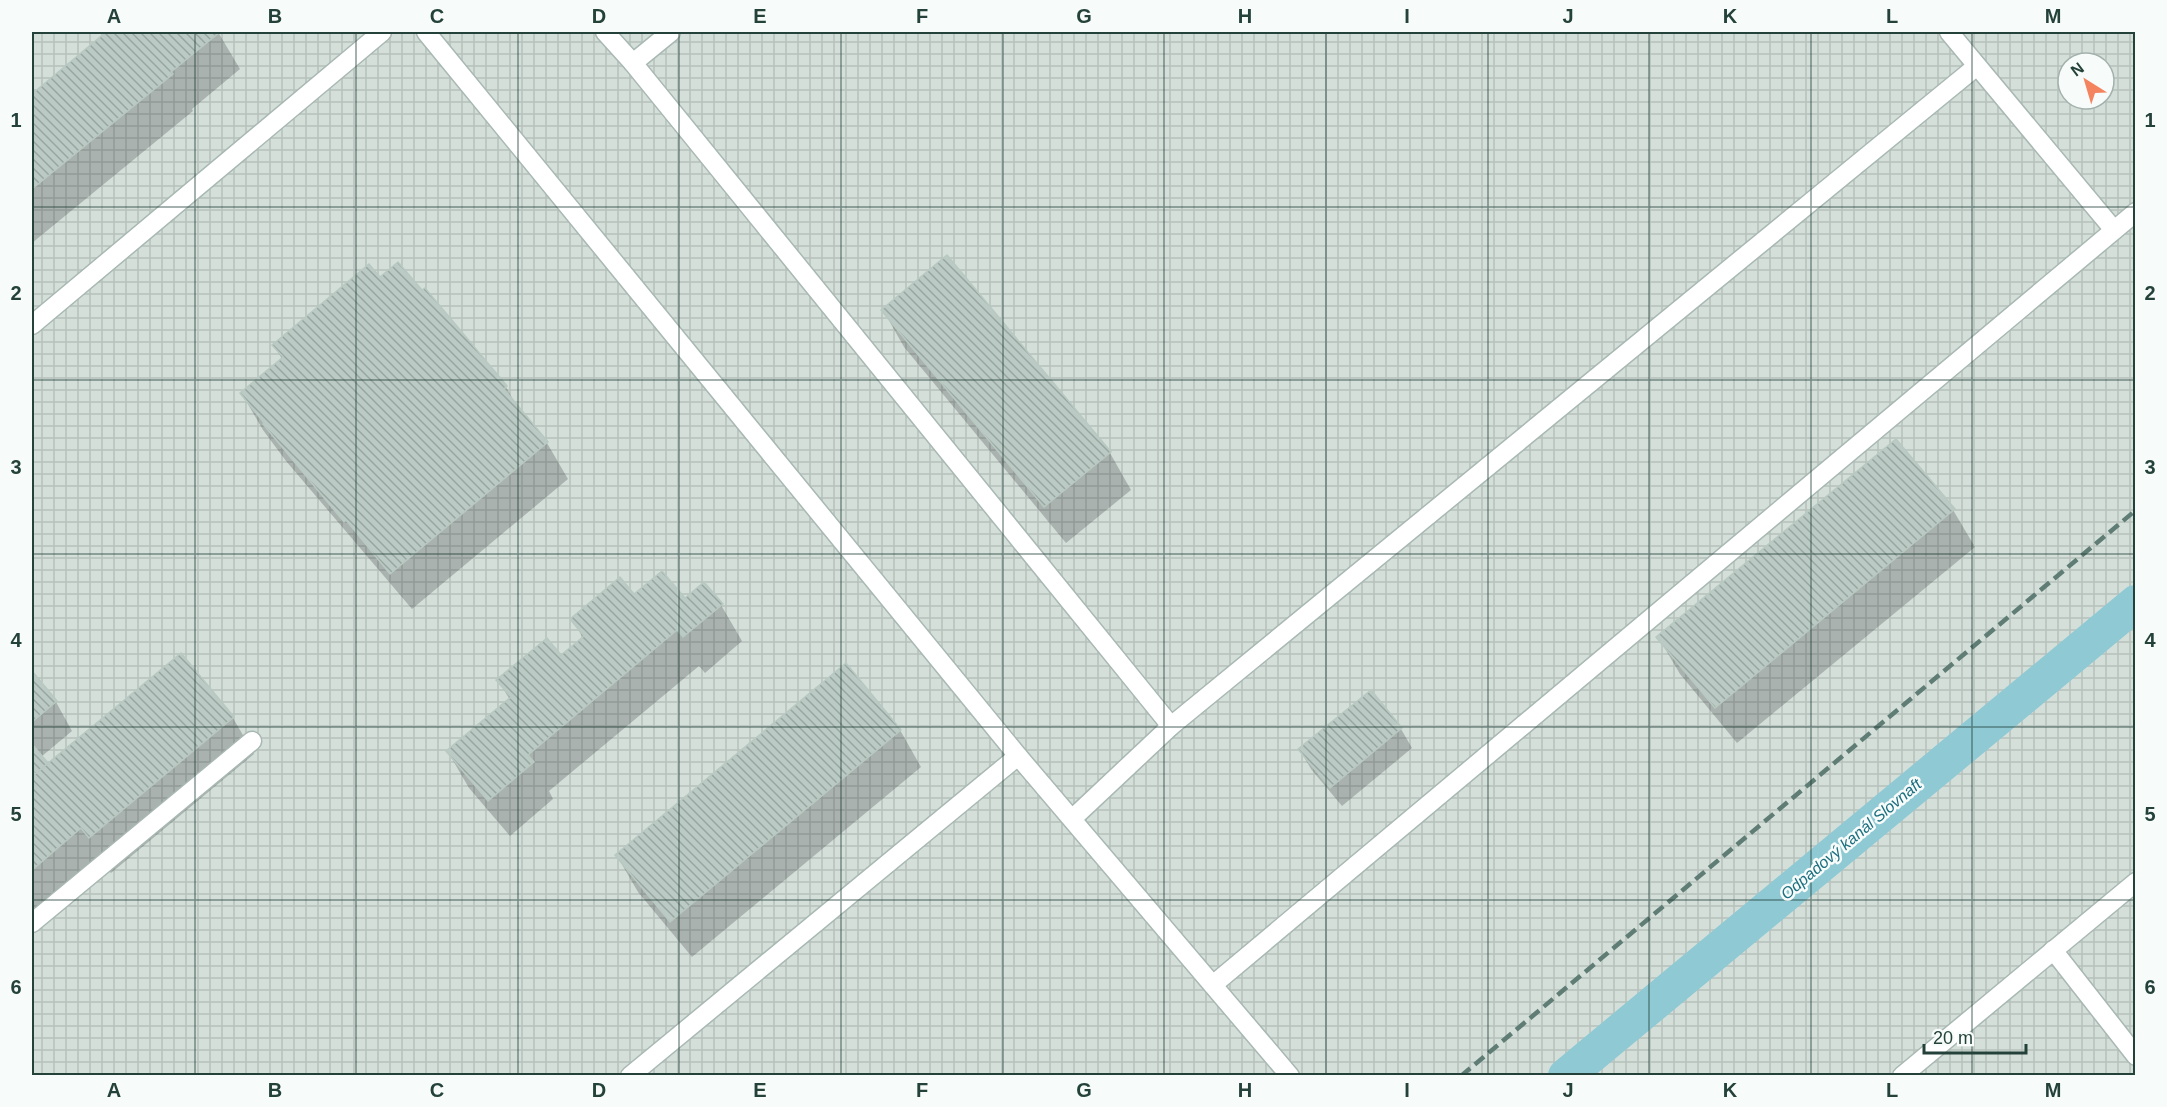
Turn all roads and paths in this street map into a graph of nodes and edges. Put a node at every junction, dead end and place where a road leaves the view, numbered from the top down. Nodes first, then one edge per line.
1 (382, 32) edge
2 (426, 32) edge
3 (605, 32) edge
4 (671, 32) edge
5 (1949, 32) edge
6 (633, 63) junction
7 (1977, 66) junction
8 (2136, 212) edge
9 (2114, 230) junction
10 (32, 325) edge
11 (1171, 726) junction
12 (252, 741) dead end
13 (1018, 756) junction
14 (1072, 819) junction
15 (2136, 882) edge
16 (32, 923) edge
17 (2053, 950) junction
18 (1214, 984) junction
19 (2136, 1056) edge
20 (630, 1076) edge
21 (1290, 1076) edge
22 (1902, 1076) edge

1 - 10 lane
2 - 13 lane
3 - 6 lane
4 - 6 lane
5 - 7 lane
6 - 11 lane
7 - 9 lane
7 - 11 lane
8 - 9 lane
9 - 18 lane
11 - 14 lane
12 - 16 lane
13 - 14 lane
13 - 20 lane
14 - 18 lane
15 - 17 lane
17 - 19 lane
17 - 22 lane
18 - 21 lane

